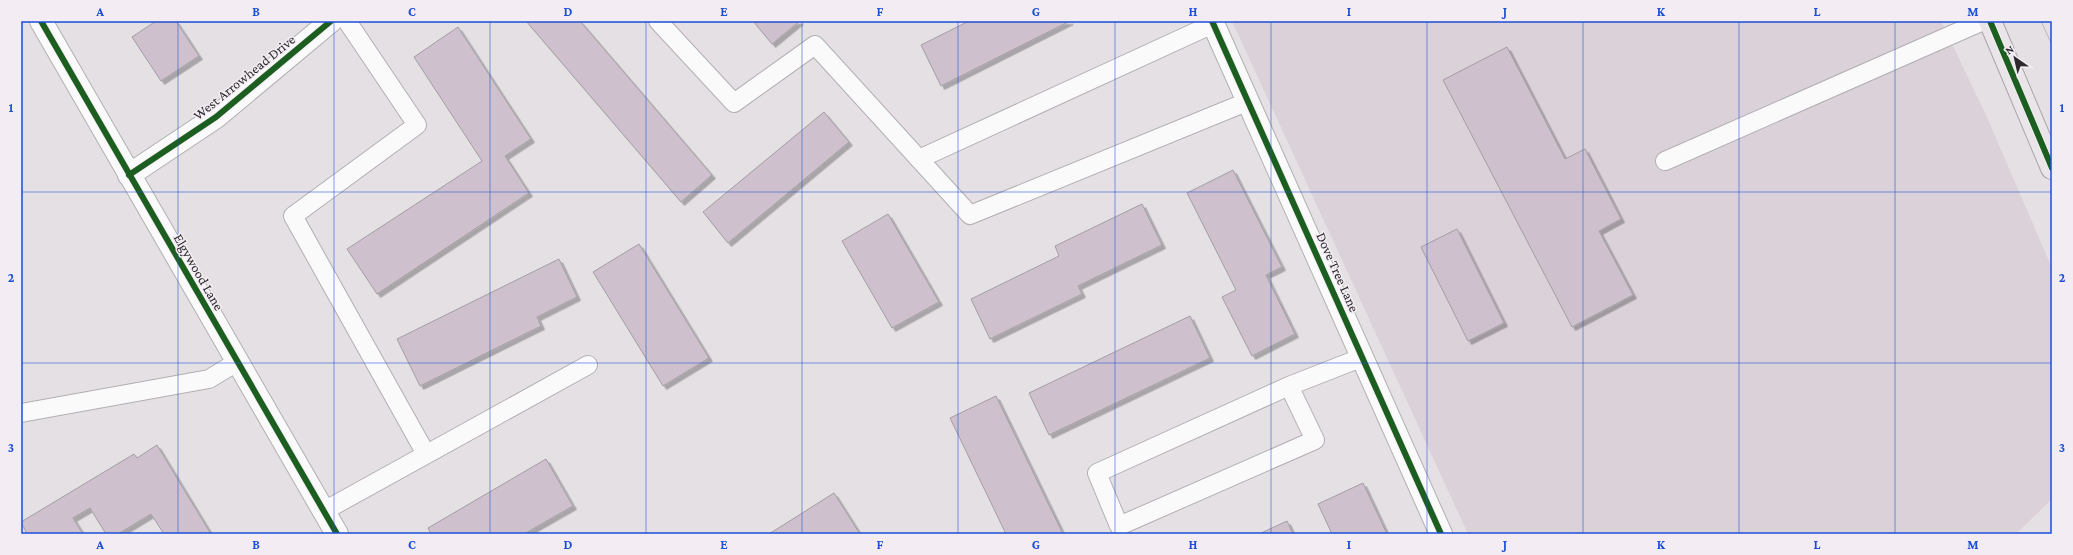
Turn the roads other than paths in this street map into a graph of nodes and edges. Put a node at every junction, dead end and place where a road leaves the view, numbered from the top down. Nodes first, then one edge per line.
1 (41, 21) edge
2 (331, 21) edge
3 (347, 21) edge
4 (658, 21) edge
5 (1983, 21) edge
6 (1990, 21) edge
7 (1212, 22) edge
8 (1249, 101) junction
9 (919, 158) junction
10 (1665, 161) dead end
11 (2052, 168) edge
12 (129, 175) junction
13 (1363, 357) junction
14 (237, 362) junction
15 (588, 365) dead end
16 (1289, 386) junction
17 (21, 412) edge
18 (426, 454) junction
19 (324, 511) junction
20 (337, 534) edge
21 (1441, 534) edge

1 - 12 street, Elgywood Lane
2 - 12 street, West Arrowhead Drive
3 - 18 lane
4 - 9 lane
5 - 10 lane
6 - 11 main road
7 - 8 street, Dove Tree Lane
7 - 9 lane
8 - 9 lane
8 - 13 street, Dove Tree Lane
12 - 14 street, Elgywood Lane
13 - 16 lane
13 - 21 street, Dove Tree Lane
14 - 17 lane
14 - 19 street, Elgywood Lane
15 - 18 lane
16 - 16 lane
18 - 19 lane
19 - 20 street, Elgywood Lane

